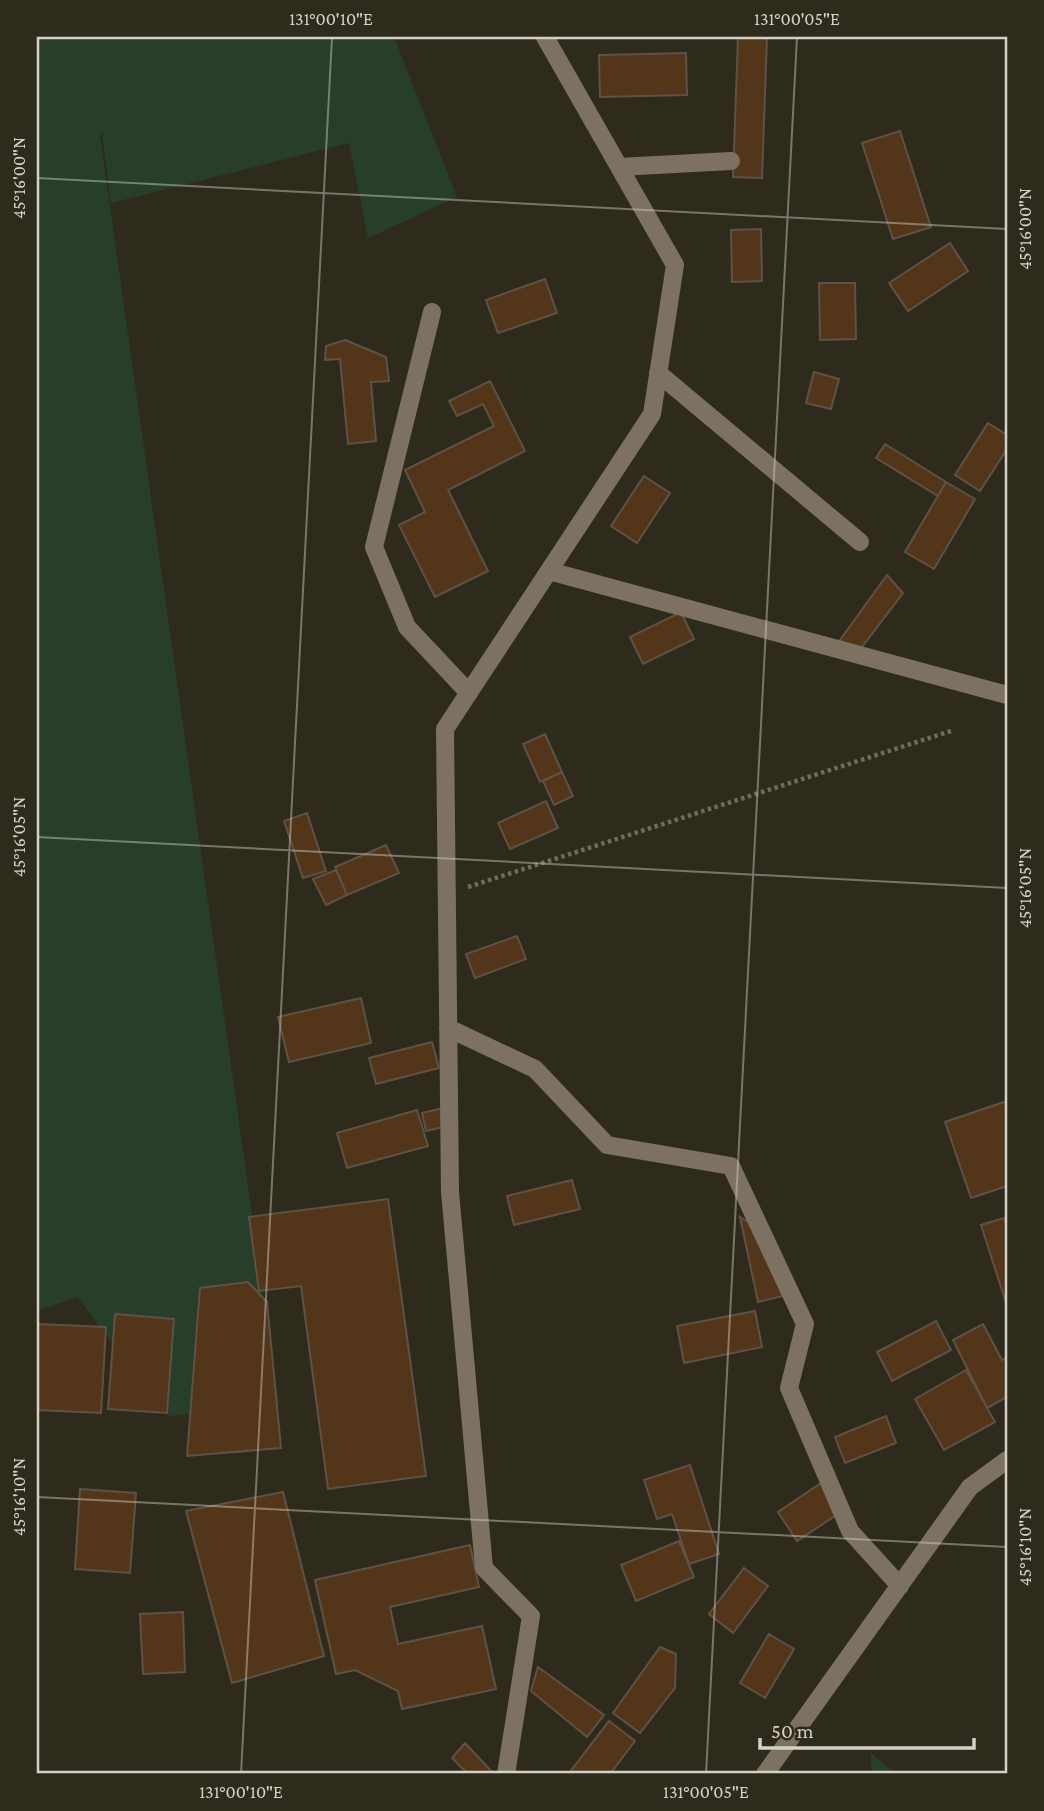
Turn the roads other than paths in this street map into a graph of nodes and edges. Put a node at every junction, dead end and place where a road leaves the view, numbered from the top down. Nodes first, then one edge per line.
1 (545, 37) edge
2 (731, 161) dead end
3 (619, 167) junction
4 (432, 312) dead end
5 (659, 373) junction
6 (860, 542) dead end
7 (549, 571) junction
8 (469, 693) junction
9 (1007, 695) edge
10 (448, 1028) junction
11 (1007, 1460) edge
12 (900, 1586) junction
13 (506, 1774) edge
14 (765, 1774) edge

1 - 3 street
2 - 3 street
3 - 5 street
4 - 8 street
5 - 6 street
5 - 7 street
7 - 8 street
7 - 9 street
8 - 10 street
10 - 12 street
10 - 13 street
11 - 12 street
12 - 14 street

